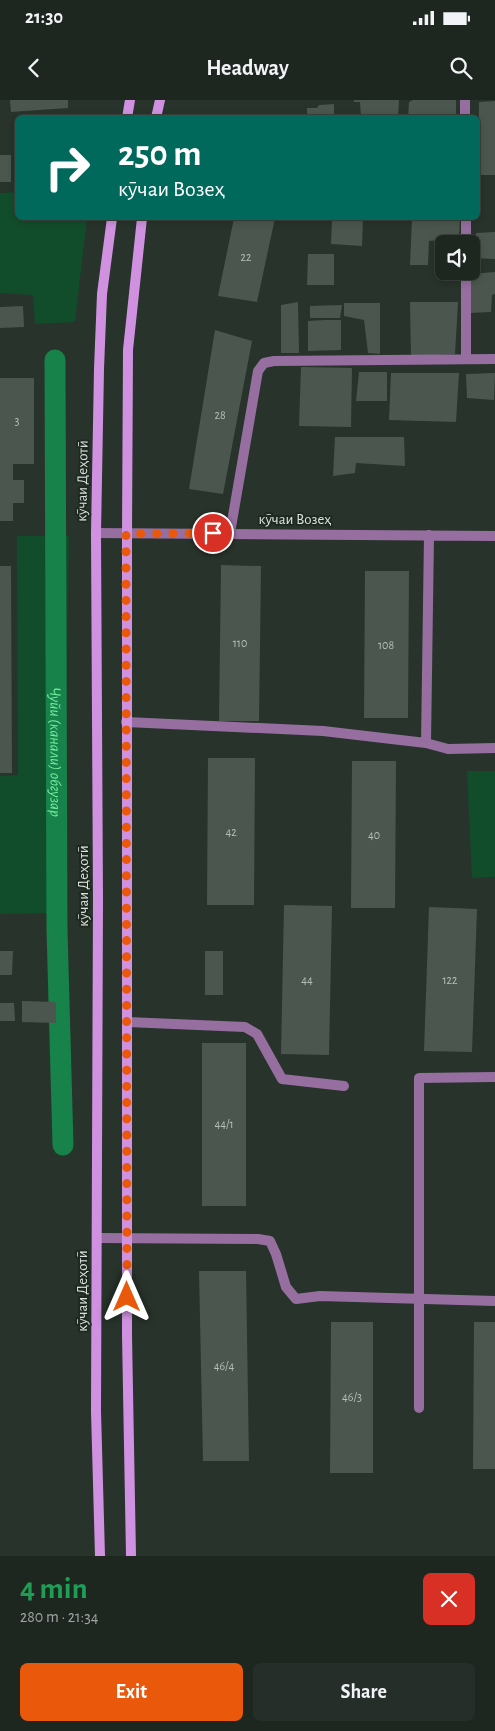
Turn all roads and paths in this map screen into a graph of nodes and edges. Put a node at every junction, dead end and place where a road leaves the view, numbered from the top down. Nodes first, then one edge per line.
1 (130, 100) edge
2 (160, 100) edge
3 (465, 100) edge
4 (128, 115) edge
5 (157, 115) edge
6 (465, 115) edge
7 (112, 220) edge
8 (142, 220) edge
9 (466, 220) edge
10 (466, 235) edge
11 (466, 280) edge
12 (495, 359) edge
13 (466, 360) junction
14 (96, 533) junction
15 (230, 533) junction
16 (126, 534) junction
17 (429, 535) junction
18 (495, 536) edge
19 (126, 722) junction
20 (426, 743) junction
21 (495, 748) edge
22 (127, 1022) junction
23 (495, 1078) edge
24 (344, 1086) dead end
25 (97, 1238) junction
26 (127, 1239) junction
27 (418, 1298) junction
28 (495, 1301) edge
29 (420, 1408) dead end
30 (100, 1556) edge
31 (131, 1556) edge

1 - 4 street
2 - 5 street
3 - 6 street
7 - 14 street, кӯчаи Деҳотӣ
8 - 16 street
9 - 10 street
11 - 13 street
12 - 13 street
13 - 15 street
14 - 16 street, кӯчаи Возеҳ
14 - 25 street, кӯчаи Деҳотӣ
15 - 16 street, кӯчаи Возеҳ
15 - 17 street, кӯчаи Возеҳ
16 - 19 street
17 - 18 street, кӯчаи Возеҳ
17 - 20 street
19 - 20 street
19 - 22 street
20 - 21 street
22 - 24 street
22 - 26 street
23 - 27 street
25 - 26 street
25 - 30 street, кӯчаи Деҳотӣ
26 - 27 street
26 - 31 street
27 - 28 street
27 - 29 street

